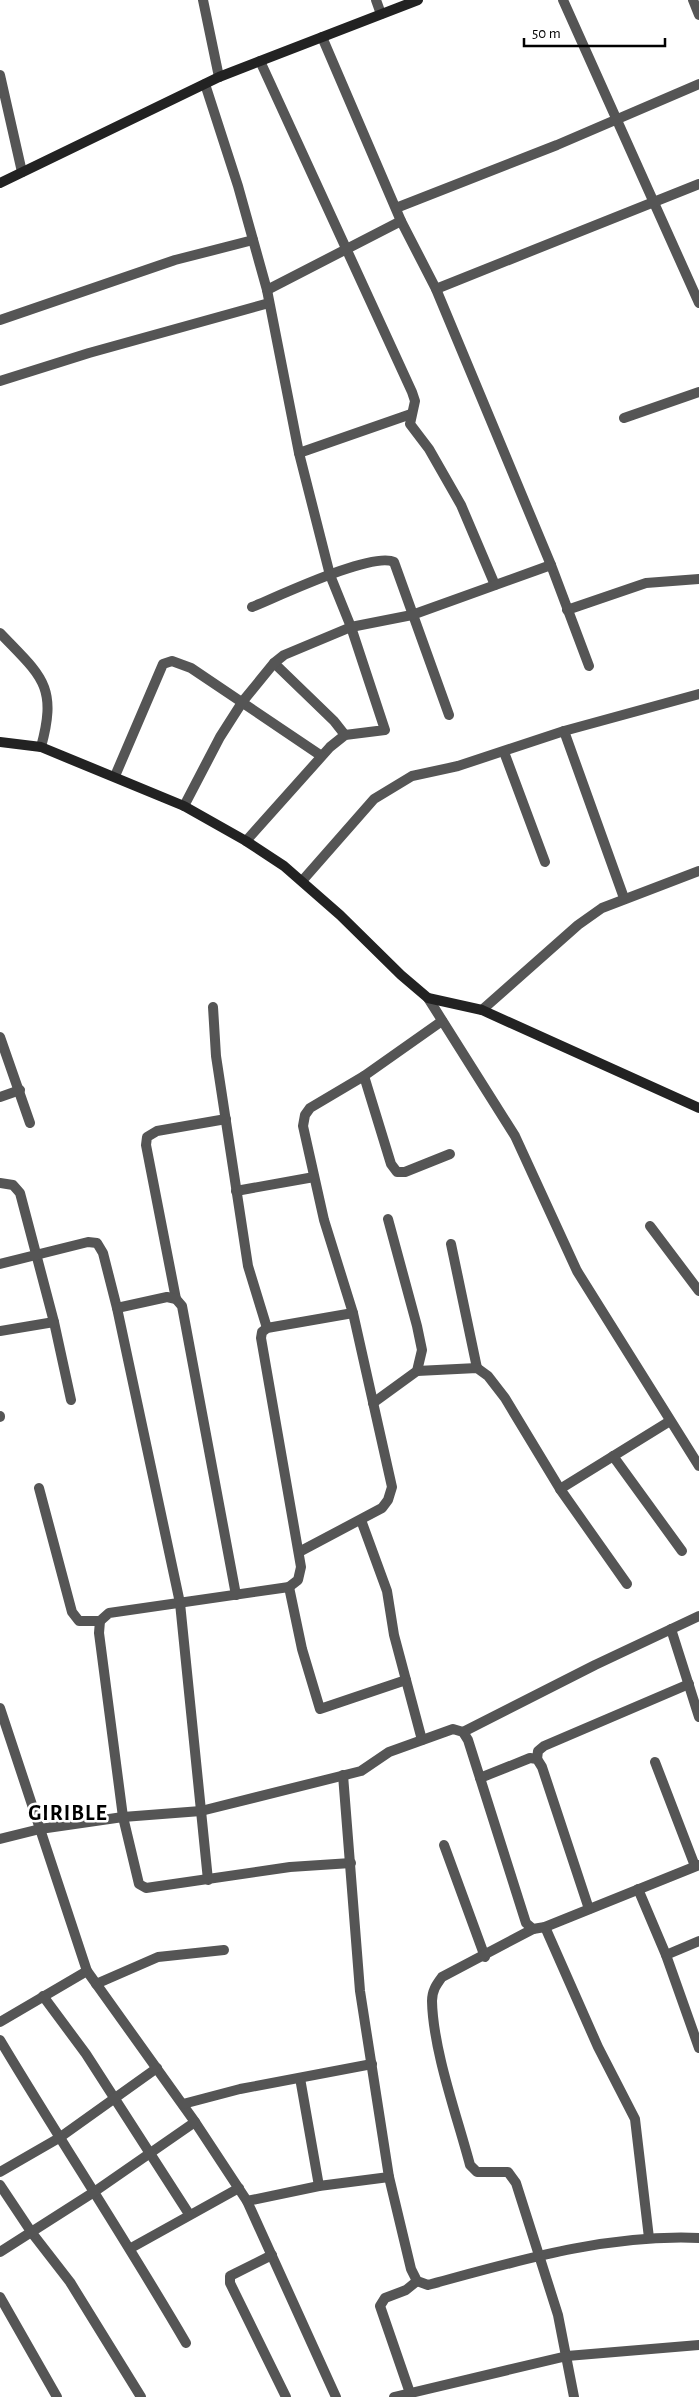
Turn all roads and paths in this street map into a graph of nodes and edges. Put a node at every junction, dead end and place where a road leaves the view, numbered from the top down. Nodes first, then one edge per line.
1 (203, 0) edge
2 (376, 0) edge
3 (418, 0) edge
4 (563, 0) edge
5 (693, 0) edge
6 (381, 14) junction
7 (699, 15) edge
8 (322, 37) junction
9 (260, 61) junction
10 (0, 75) edge
11 (219, 77) junction
12 (205, 84) junction
13 (699, 84) edge
14 (616, 118) junction
15 (22, 172) junction
16 (0, 183) edge
17 (699, 184) edge
18 (653, 201) junction
19 (396, 208) junction
20 (401, 221) junction
21 (253, 240) junction
22 (347, 248) junction
23 (436, 289) junction
24 (267, 290) junction
25 (269, 303) junction
26 (699, 303) edge
27 (0, 320) edge
28 (0, 381) edge
29 (699, 392) edge
30 (411, 414) junction
31 (624, 418) dead end
32 (299, 453) junction
33 (551, 565) junction
34 (330, 575) junction
35 (699, 578) edge
36 (495, 585) junction
37 (252, 607) dead end
38 (566, 610) junction
39 (412, 615) junction
40 (351, 627) junction
41 (0, 633) edge
42 (274, 662) junction
43 (589, 666) dead end
44 (699, 694) edge
45 (243, 702) junction
46 (449, 715) dead end
47 (564, 731) junction
48 (345, 735) junction
49 (0, 742) edge
50 (40, 747) junction
51 (504, 752) junction
52 (320, 755) junction
53 (115, 776) junction
54 (184, 806) junction
55 (246, 841) junction
56 (545, 862) dead end
57 (699, 871) edge
58 (302, 881) junction
59 (624, 898) junction
60 (428, 998) junction
61 (212, 1007) dead end
62 (482, 1010) junction
63 (442, 1020) junction
64 (0, 1036) edge
65 (364, 1076) junction
66 (20, 1090) junction
67 (0, 1097) edge
68 (699, 1108) edge
69 (226, 1119) junction
70 (30, 1123) dead end
71 (450, 1154) dead end
72 (314, 1177) junction
73 (0, 1183) edge
74 (236, 1191) junction
75 (388, 1220) dead end
76 (650, 1226) dead end
77 (451, 1244) dead end
78 (36, 1255) junction
79 (0, 1264) edge
80 (699, 1291) edge
81 (176, 1299) junction
82 (117, 1308) junction
83 (353, 1313) junction
84 (54, 1322) junction
85 (266, 1328) junction
86 (0, 1331) edge
87 (477, 1368) junction
88 (417, 1370) junction
89 (71, 1400) dead end
90 (373, 1403) junction
91 (670, 1422) junction
92 (613, 1456) junction
93 (699, 1466) edge
94 (39, 1488) dead end
95 (560, 1488) junction
96 (361, 1520) junction
97 (682, 1551) dead end
98 (299, 1552) junction
99 (627, 1584) dead end
100 (289, 1587) junction
101 (236, 1595) junction
102 (180, 1603) junction
103 (699, 1616) edge
104 (100, 1621) junction
105 (672, 1629) junction
106 (406, 1680) junction
107 (689, 1684) junction
108 (0, 1708) edge
109 (699, 1717) edge
110 (463, 1732) junction
111 (422, 1740) junction
112 (537, 1760) junction
113 (655, 1762) dead end
114 (343, 1776) junction
115 (480, 1778) junction
116 (201, 1811) junction
117 (123, 1817) junction
118 (40, 1829) junction
119 (0, 1839) edge
120 (444, 1845) dead end
121 (351, 1863) junction
122 (697, 1865) edge
123 (208, 1880) junction
124 (638, 1889) junction
125 (589, 1909) junction
126 (545, 1927) junction
127 (533, 1930) junction
128 (699, 1941) edge
129 (224, 1950) dead end
130 (666, 1955) junction
131 (485, 1957) junction
132 (87, 1971) junction
133 (96, 1984) junction
134 (43, 1996) junction
135 (0, 2022) edge
136 (0, 2040) edge
137 (699, 2048) edge
138 (372, 2064) junction
139 (157, 2068) junction
140 (300, 2078) junction
141 (114, 2098) junction
142 (183, 2104) junction
143 (195, 2122) junction
144 (59, 2138) junction
145 (150, 2153) junction
146 (0, 2172) edge
147 (389, 2178) junction
148 (0, 2185) edge
149 (319, 2186) junction
150 (239, 2188) junction
151 (94, 2192) junction
152 (247, 2201) junction
153 (189, 2214) junction
154 (32, 2233) junction
155 (649, 2238) junction
156 (699, 2238) edge
157 (131, 2248) junction
158 (0, 2252) edge
159 (272, 2255) junction
160 (538, 2256) junction
161 (417, 2281) junction
162 (0, 2297) edge
163 (186, 2343) dead end
164 (699, 2345) edge
165 (567, 2356) junction
166 (410, 2393) junction
167 (57, 2397) edge
168 (141, 2397) edge
169 (286, 2397) edge
170 (336, 2397) edge
171 (394, 2397) edge
172 (574, 2397) edge

1 - 11 street
2 - 6 street
3 - 6 street
4 - 14 street
5 - 7 street
6 - 8 street
8 - 9 street
8 - 19 street
9 - 11 street
9 - 22 street
10 - 15 street
11 - 12 street
12 - 15 street
12 - 21 street
13 - 14 street
14 - 18 street
14 - 19 street
15 - 16 street
17 - 18 street
18 - 23 street
18 - 26 street
19 - 20 street
20 - 22 street
20 - 23 street
21 - 24 street
21 - 27 street
22 - 24 street
22 - 30 street
23 - 33 street
24 - 25 street
25 - 28 street
25 - 32 street
29 - 31 street
30 - 32 street
30 - 36 street
32 - 34 street
33 - 36 street
33 - 38 street
34 - 37 street
34 - 39 street
34 - 40 street
35 - 38 street
36 - 39 street
38 - 43 street
39 - 40 street
39 - 46 street
40 - 42 street
40 - 48 street
41 - 50 street
42 - 45 street
42 - 48 street
44 - 47 street
45 - 52 street
45 - 53 street
45 - 54 street
47 - 51 street
47 - 59 street
48 - 52 street
49 - 50 street
50 - 53 street
51 - 56 street
51 - 58 street
52 - 55 street
53 - 54 street
54 - 55 street
55 - 58 street
57 - 59 street
58 - 60 street
59 - 62 street
60 - 62 street
60 - 63 street
61 - 69 street
62 - 68 street
63 - 65 street
63 - 91 street
64 - 66 street
65 - 71 street
65 - 72 street
66 - 67 street
66 - 70 street
69 - 74 street
69 - 81 street
72 - 74 street
72 - 83 street
73 - 78 street
74 - 85 street
75 - 88 street
76 - 80 street
77 - 87 street
78 - 79 street
78 - 82 street
78 - 84 street
81 - 82 street
81 - 101 street
82 - 102 street
83 - 85 street
83 - 90 street
84 - 86 street
84 - 89 street
85 - 98 street
87 - 88 street
87 - 95 street
88 - 90 street
90 - 96 street
91 - 92 street
91 - 93 street
92 - 95 street
92 - 97 street
94 - 104 street
95 - 99 street
96 - 98 street
96 - 106 street
98 - 100 street
100 - 101 street
100 - 106 street
101 - 102 street
102 - 104 street
102 - 116 street
103 - 105 street
104 - 117 street
105 - 107 street
105 - 110 street
106 - 111 street
107 - 109 street
107 - 112 street
108 - 118 street
110 - 111 street
110 - 115 street
111 - 114 street
112 - 115 street
112 - 125 street
113 - 122 street
114 - 116 street
114 - 121 street
115 - 127 street
116 - 117 street
116 - 123 street
117 - 118 street
117 - 123 street
118 - 119 street
118 - 132 street
120 - 131 street
121 - 123 street
121 - 138 street
122 - 124 street
124 - 125 street
124 - 130 street
125 - 126 street
126 - 127 street
126 - 155 street
127 - 131 street
128 - 130 street
129 - 133 street
130 - 137 street
131 - 160 street
132 - 133 street
132 - 134 street
133 - 139 street
134 - 135 street
134 - 141 street
136 - 144 street
138 - 140 street
138 - 147 street
139 - 141 street
139 - 142 street
140 - 142 street
140 - 149 street
141 - 144 street
141 - 145 street
142 - 143 street
143 - 145 street
143 - 150 street
144 - 146 street
144 - 151 street
145 - 151 street
145 - 153 street
147 - 149 street
147 - 161 street
148 - 154 street
149 - 152 street
150 - 152 street
150 - 153 street
151 - 154 street
151 - 157 street
152 - 159 street
153 - 157 street
154 - 158 street
154 - 168 street
155 - 156 street
155 - 160 street
157 - 163 street
159 - 169 street
159 - 170 street
160 - 161 street
160 - 165 street
161 - 166 street
162 - 167 street
164 - 165 street
165 - 166 street
165 - 172 street
166 - 171 street

